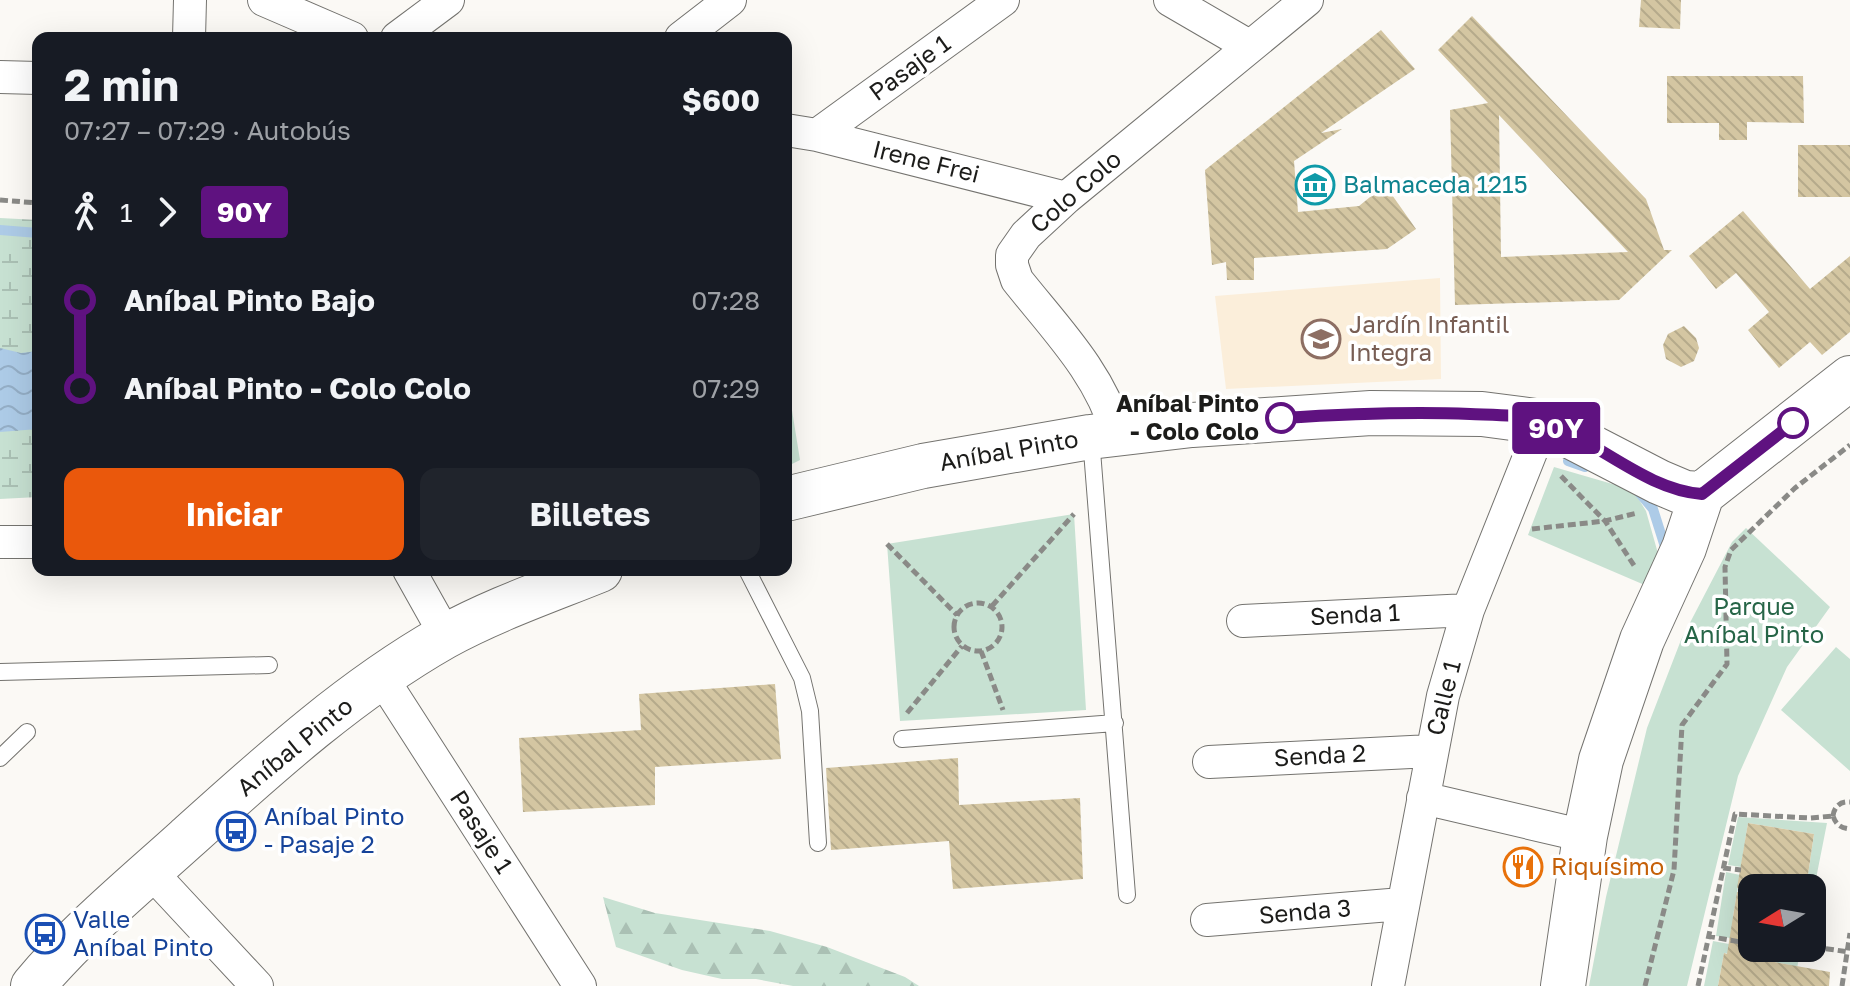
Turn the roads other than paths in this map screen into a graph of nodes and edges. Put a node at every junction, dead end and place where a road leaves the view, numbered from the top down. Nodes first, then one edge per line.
1 (190, 0) edge
2 (264, 0) edge
3 (448, 0) edge
4 (730, 0) edge
5 (1003, 0) edge
6 (1170, 0) edge
7 (1307, 0) edge
8 (189, 32) edge
9 (338, 32) edge
10 (405, 32) edge
11 (689, 32) edge
12 (1249, 46) junction
13 (0, 77) edge
14 (32, 78) edge
15 (802, 132) edge
16 (1066, 198) junction
17 (1850, 378) edge
18 (1541, 428) junction
19 (1104, 435) junction
20 (1702, 494) junction
21 (792, 498) edge
22 (0, 542) edge
23 (32, 542) edge
24 (412, 576) edge
25 (586, 576) edge
26 (750, 576) edge
27 (1468, 610) junction
28 (1243, 621) dead end
29 (446, 636) junction
30 (269, 665) dead end
31 (0, 672) edge
32 (382, 678) junction
33 (1115, 723) junction
34 (27, 732) dead end
35 (902, 739) dead end
36 (1431, 751) junction
37 (0, 758) edge
38 (1209, 762) dead end
39 (1423, 798) junction
40 (1585, 836) junction
41 (818, 843) dead end
42 (150, 871) junction
43 (1127, 895) dead end
44 (1402, 904) junction
45 (1207, 920) dead end
46 (33, 986) edge
47 (257, 986) edge
48 (580, 986) edge
49 (1388, 986) edge
50 (1563, 986) edge

1 - 8 street
2 - 9 street
3 - 10 street
4 - 11 street
5 - 15 street, Pasaje 1
6 - 12 street
7 - 12 street, Colo Colo
12 - 16 street, Colo Colo
13 - 14 street
15 - 16 street, Irene Frei
16 - 19 street, Colo Colo
17 - 20 street
18 - 19 street, Aníbal Pinto
18 - 20 street, Aníbal Pinto
18 - 27 street, Calle 1
19 - 21 street, Aníbal Pinto
19 - 33 lane
20 - 40 street
22 - 23 street
24 - 29 street
25 - 29 street, Aníbal Pinto
26 - 41 lane
27 - 28 street, Senda 1
27 - 36 street, Calle 1
29 - 32 street, Aníbal Pinto
30 - 31 lane
32 - 42 street, Aníbal Pinto
32 - 48 street, Pasaje 1
33 - 35 lane
33 - 43 lane
34 - 37 lane
36 - 38 street, Senda 2
36 - 39 street, Calle 1
39 - 40 street
39 - 44 street, Calle 1
40 - 50 street
42 - 46 street, Aníbal Pinto
42 - 47 street
44 - 45 street, Senda 3
44 - 49 street, Calle 1

